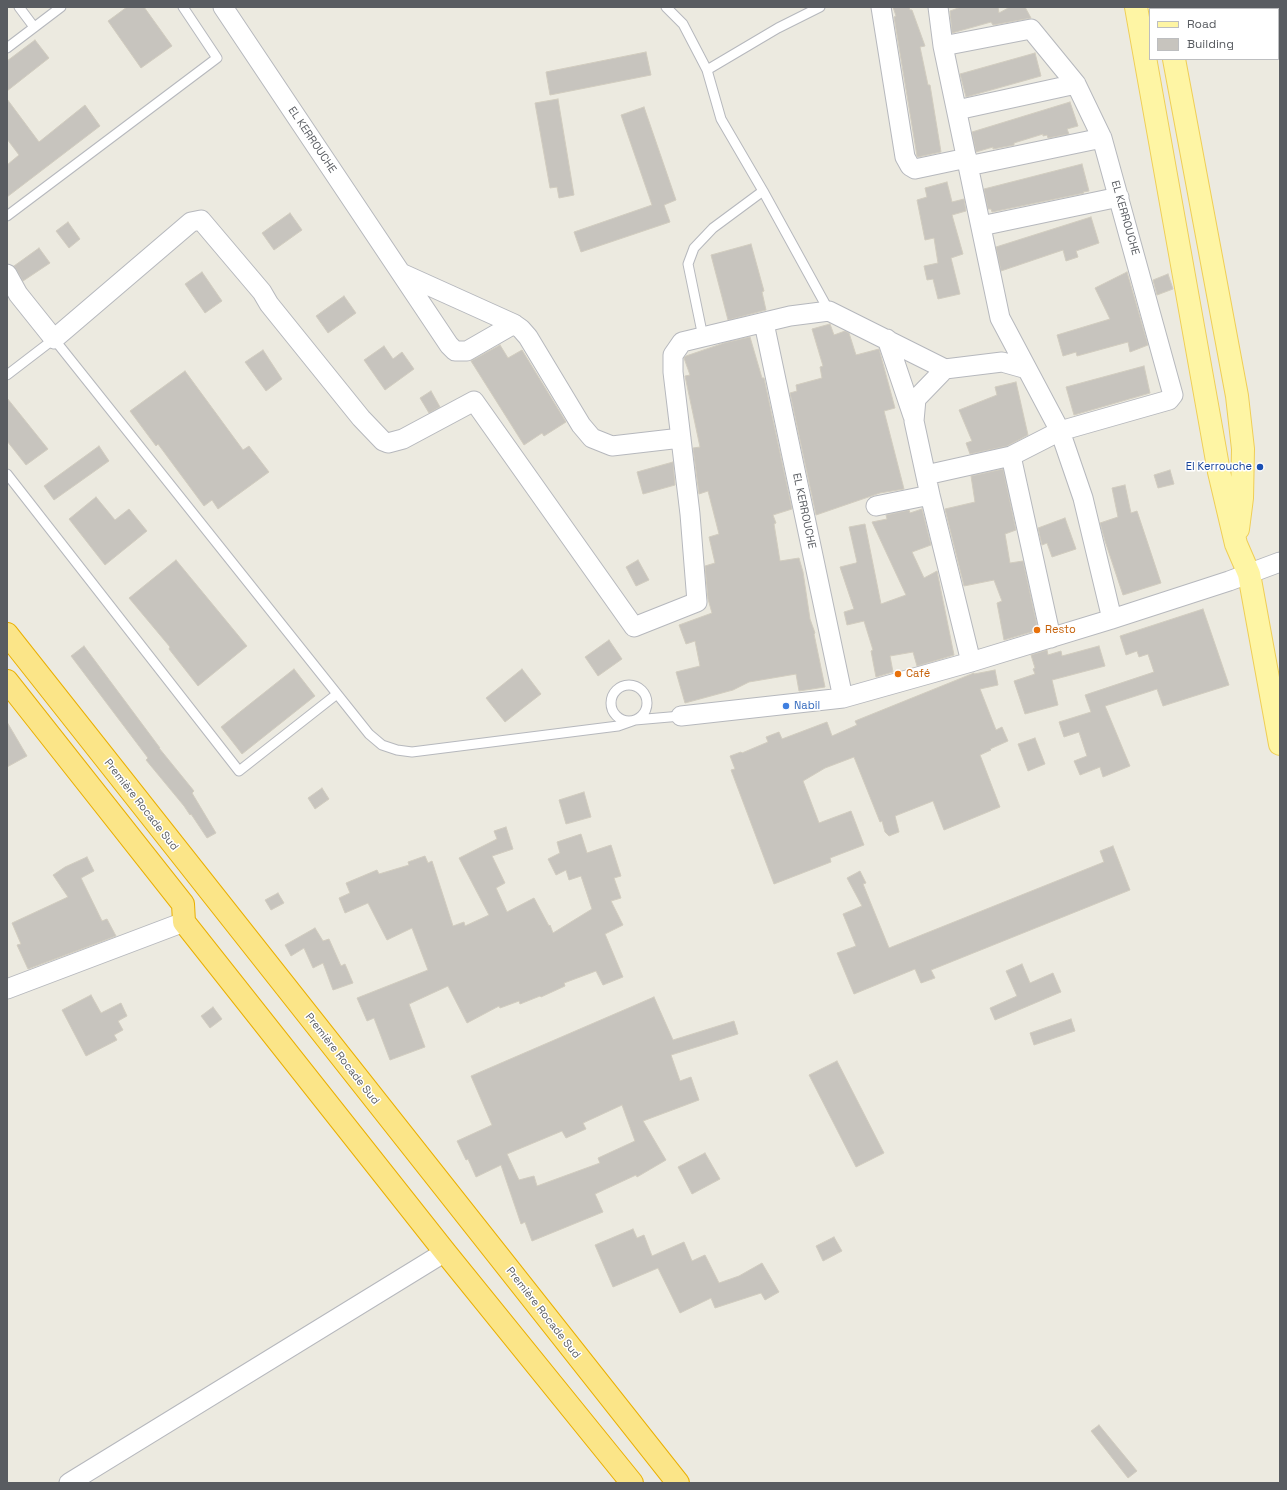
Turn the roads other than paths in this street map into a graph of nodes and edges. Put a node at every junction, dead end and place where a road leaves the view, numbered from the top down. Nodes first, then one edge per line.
1 (20, 7) edge
2 (61, 7) edge
3 (183, 7) edge
4 (223, 7) edge
5 (666, 7) edge
6 (820, 7) edge
7 (881, 7) edge
8 (938, 7) edge
9 (1136, 7) edge
10 (34, 27) junction
11 (943, 46) junction
12 (7, 48) edge
13 (1174, 60) edge
14 (707, 70) junction
15 (1076, 84) junction
16 (957, 110) junction
17 (1102, 138) junction
18 (968, 162) junction
19 (763, 191) junction
20 (1119, 198) junction
21 (7, 216) edge
22 (981, 226) junction
23 (401, 273) junction
24 (7, 274) edge
25 (829, 311) junction
26 (764, 323) junction
27 (514, 324) junction
28 (703, 337) junction
29 (54, 339) junction
30 (886, 339) junction
31 (1027, 369) junction
32 (945, 370) junction
33 (8, 373) edge
34 (914, 421) junction
35 (1060, 431) junction
36 (681, 438) junction
37 (1011, 456) junction
38 (7, 474) edge
39 (926, 475) junction
40 (930, 495) junction
41 (876, 506) dead end
42 (1236, 544) junction
43 (1280, 562) edge
44 (1249, 574) junction
45 (1112, 619) junction
46 (7, 634) edge
47 (1051, 638) junction
48 (971, 662) junction
49 (7, 681) edge
50 (337, 694) junction
51 (843, 698) junction
52 (681, 716) joint
53 (635, 720) junction
54 (1280, 744) edge
55 (184, 922) junction
56 (7, 989) edge
57 (445, 1252) junction
58 (69, 1483) edge
59 (632, 1483) edge
60 (678, 1483) edge

1 - 10 lane
2 - 10 lane
3 - 21 lane
4 - 23 street, EL KERROUCHE
5 - 14 lane
6 - 14 lane
7 - 18 street
8 - 11 street
9 - 42 main road
10 - 12 lane
11 - 15 street, EL KERROUCHE
11 - 16 street
13 - 42 main road
14 - 19 lane
15 - 16 street
15 - 17 street, EL KERROUCHE
16 - 18 street
17 - 18 street
17 - 20 street, EL KERROUCHE
18 - 22 street
19 - 25 lane
19 - 28 lane
20 - 22 street
20 - 35 street, EL KERROUCHE
22 - 31 street
23 - 27 street
23 - 27 street, EL KERROUCHE
24 - 29 street
25 - 26 street
25 - 30 street
26 - 28 street
26 - 51 street, EL KERROUCHE
27 - 36 street
28 - 36 street
29 - 33 lane
29 - 36 street
29 - 50 lane
30 - 32 street
30 - 34 street
31 - 32 street
31 - 35 street
32 - 34 street
34 - 39 street
35 - 37 street
35 - 45 street
37 - 39 street
37 - 47 street
38 - 50 lane
39 - 40 street
40 - 41 street
40 - 48 street
42 - 44 main road
43 - 44 street
44 - 45 street
44 - 54 main road
45 - 47 street
46 - 60 highway, Première Rocade Sud
47 - 48 street
48 - 51 street
49 - 55 highway
50 - 53 lane
51 - 52 street
52 - 53 lane
53 - 53 lane
55 - 56 street
55 - 57 highway
57 - 58 street
57 - 59 highway

